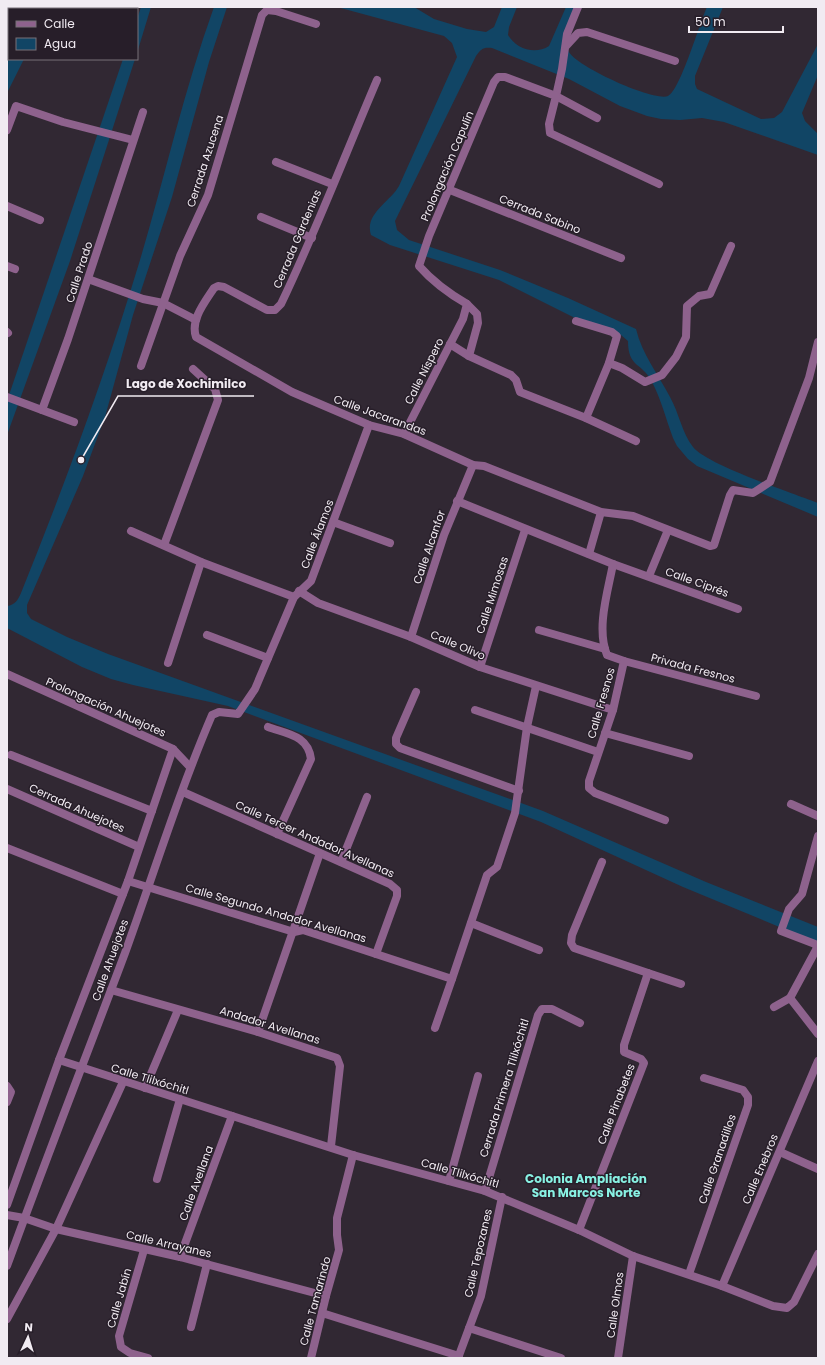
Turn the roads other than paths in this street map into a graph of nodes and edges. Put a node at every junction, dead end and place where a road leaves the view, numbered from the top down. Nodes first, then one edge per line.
1 (578, 7) edge
2 (316, 24) dead end
3 (565, 47) junction
4 (675, 61) dead end
5 (377, 80) dead end
6 (556, 96) junction
7 (143, 112) dead end
8 (597, 118) dead end
9 (7, 130) edge
10 (134, 140) junction
11 (276, 162) dead end
12 (332, 184) junction
13 (659, 184) dead end
14 (450, 190) junction
15 (7, 206) edge
16 (261, 217) dead end
17 (40, 220) dead end
18 (312, 238) junction
19 (731, 246) dead end
20 (621, 258) dead end
21 (7, 266) edge
22 (15, 270) dead end
23 (88, 279) junction
24 (163, 303) junction
25 (467, 304) junction
26 (196, 320) junction
27 (576, 321) dead end
28 (818, 342) edge
29 (450, 344) junction
30 (469, 356) junction
31 (609, 363) junction
32 (141, 366) dead end
33 (193, 369) dead end
34 (7, 397) edge
35 (42, 410) junction
36 (586, 418) junction
37 (74, 422) dead end
38 (369, 425) junction
39 (404, 434) junction
40 (636, 441) dead end
41 (473, 465) junction
42 (457, 501) junction
43 (601, 512) junction
44 (333, 522) junction
45 (525, 530) junction
46 (668, 530) junction
47 (131, 531) dead end
48 (390, 543) dead end
49 (164, 545) junction
50 (589, 554) junction
51 (201, 562) junction
52 (613, 564) junction
53 (649, 576) junction
54 (297, 594) junction
55 (738, 609) dead end
56 (539, 630) dead end
57 (207, 635) dead end
58 (411, 637) junction
59 (605, 649) junction
60 (268, 658) junction
61 (624, 661) junction
62 (168, 663) dead end
63 (480, 667) junction
64 (7, 674) edge
65 (536, 686) junction
66 (255, 689) joint
67 (416, 692) dead end
68 (756, 696) dead end
69 (475, 710) dead end
70 (613, 710) junction
71 (527, 727) junction
72 (268, 728) dead end
73 (605, 733) junction
74 (173, 749) junction
75 (598, 752) junction
76 (11, 755) dead end
77 (689, 756) dead end
78 (190, 767) junction
79 (7, 790) edge
80 (183, 792) junction
81 (518, 794) junction
82 (367, 797) dead end
83 (791, 804) dead end
84 (152, 811) junction
85 (818, 816) edge
86 (666, 820) dead end
87 (277, 834) junction
88 (818, 836) edge
89 (139, 847) junction
90 (7, 848) edge
91 (320, 853) junction
92 (341, 862) junction
93 (602, 862) dead end
94 (128, 881) junction
95 (149, 887) junction
96 (123, 894) junction
97 (471, 923) junction
98 (294, 932) junction
99 (539, 950) dead end
100 (376, 954) junction
101 (648, 973) junction
102 (452, 979) junction
103 (681, 984) dead end
104 (111, 990) junction
105 (790, 998) junction
106 (774, 1007) dead end
107 (178, 1010) junction
108 (580, 1023) dead end
109 (434, 1028) dead end
110 (258, 1032) junction
111 (818, 1034) edge
112 (59, 1060) junction
113 (818, 1061) edge
114 (81, 1068) junction
115 (478, 1076) dead end
116 (704, 1078) dead end
117 (123, 1082) junction
118 (7, 1086) edge
119 (145, 1088) junction
120 (180, 1099) junction
121 (7, 1102) edge
122 (232, 1116) junction
123 (331, 1146) junction
124 (780, 1152) junction
125 (353, 1155) junction
126 (818, 1169) edge
127 (157, 1179) dead end
128 (449, 1181) junction
129 (485, 1191) junction
130 (502, 1197) junction
131 (7, 1205) edge
132 (7, 1215) edge
133 (24, 1218) junction
134 (56, 1230) junction
135 (579, 1230) junction
136 (144, 1250) junction
137 (818, 1254) edge
138 (633, 1256) junction
139 (180, 1257) junction
140 (207, 1264) junction
141 (7, 1266) edge
142 (689, 1274) junction
143 (722, 1286) junction
144 (326, 1296) junction
145 (322, 1313) junction
146 (7, 1319) edge
147 (191, 1327) dead end
148 (469, 1328) junction
149 (458, 1357) edge
150 (148, 1358) edge
151 (311, 1358) edge
152 (561, 1358) edge
153 (618, 1358) edge

1 - 3 street
2 - 24 street, Cerrada Azucena
3 - 4 street
3 - 6 street
5 - 12 street, Cerrada Gardenias
6 - 8 street
6 - 13 street
6 - 14 street, Prolongación Capulín
7 - 10 street, Calle Prado
9 - 10 street
10 - 23 street, Calle Prado
11 - 12 street
12 - 18 street, Cerrada Gardenias
14 - 20 street, Cerrada Sabino
14 - 25 street, Prolongación Capulín
15 - 17 street
16 - 18 street
18 - 26 street, Cerrada Gardenias
19 - 31 street
21 - 22 street
23 - 24 street
23 - 35 street, Calle Prado
24 - 26 street
24 - 32 street, Cerrada Azucena
25 - 29 street, Calle Níspero
25 - 30 street
26 - 38 street, Calle Jacarandas
27 - 31 street
28 - 46 street
29 - 30 street
29 - 39 street, Calle Níspero
30 - 36 street
31 - 36 street
33 - 49 street
34 - 35 street
35 - 37 street
36 - 40 street
38 - 39 street, Calle Jacarandas
38 - 44 street, Calle Álamos
39 - 41 street, Calle Jacarandas
41 - 42 street, Calle Alcanfor
41 - 43 street, Calle Jacarandas
42 - 45 street
42 - 58 street, Calle Alcanfor
43 - 46 street, Calle Jacarandas
43 - 50 street
44 - 48 street
44 - 54 street, Calle Álamos
45 - 50 street
45 - 63 street, Calle Mimosas
46 - 53 street, Calle Ciprés
47 - 49 street
49 - 51 street, Calle Olivo
50 - 52 street, Calle Ciprés
51 - 54 street, Calle Olivo
51 - 62 street
52 - 53 street, Calle Ciprés
52 - 59 street
53 - 55 street, Calle Ciprés
54 - 58 street, Calle Olivo
54 - 60 street, Calle Álamos
56 - 59 street
57 - 60 street
58 - 63 street, Calle Olivo
59 - 61 street, Calle Fresnos
60 - 66 street, Calle Álamos
61 - 68 street, Privada Fresnos
61 - 70 street, Calle Fresnos
63 - 65 street, Calle Olivo
64 - 74 street, Prolongación Ahuejotes
65 - 70 street, Calle Olivo
65 - 71 street
66 - 78 street, Calle Ahuejotes
67 - 81 street
69 - 71 street
70 - 73 street, Calle Fresnos
71 - 75 street
71 - 81 street
72 - 87 street
73 - 75 street, Calle Fresnos
73 - 77 street
74 - 78 street, Prolongación Ahuejotes
74 - 84 street, Calle Ahuejotes
75 - 86 street, Calle Fresnos
76 - 84 street
78 - 80 street, Calle Ahuejotes
79 - 89 street, Cerrada Ahuejotes
80 - 87 street, Calle Tercer Andador Avellanas
80 - 95 street, Calle Ahuejotes
81 - 97 street
82 - 92 street
83 - 85 street
84 - 89 street, Calle Ahuejotes
87 - 91 street, Calle Tercer Andador Avellanas
88 - 105 street
89 - 94 street, Calle Ahuejotes
90 - 96 street
91 - 92 street, Calle Tercer Andador Avellanas
91 - 98 street
92 - 100 street, Calle Tercer Andador Avellanas
93 - 101 street
94 - 95 street, Calle Segundo Andador Avellanas
94 - 96 street, Calle Ahuejotes
95 - 98 street, Calle Segundo Andador Avellanas
95 - 104 street, Calle Ahuejotes
96 - 112 street, Calle Ahuejotes
97 - 99 street
97 - 102 street
98 - 100 street, Calle Segundo Andador Avellanas
98 - 110 street
100 - 102 street, Calle Segundo Andador Avellanas
101 - 103 street
101 - 135 street, Calle Pinabetes
102 - 109 street
104 - 107 street, Andador Avellanas
104 - 114 street, Calle Ahuejotes
105 - 106 street
105 - 111 street
107 - 110 street, Andador Avellanas
107 - 119 street
108 - 129 street, Cerrada Primera Tlilxóchitl
110 - 123 street, Andador Avellanas
112 - 114 street, Calle Tlilxóchitl
112 - 131 street, Calle Ahuejotes
113 - 124 street, Calle Enebros
114 - 117 street, Calle Tlilxóchitl
114 - 133 street, Calle Ahuejotes
115 - 128 street
116 - 142 street, Calle Granadillos
117 - 119 street, Calle Tlilxóchitl
117 - 134 street
118 - 121 street
119 - 120 street, Calle Tlilxóchitl
120 - 122 street, Calle Tlilxóchitl
120 - 127 street
122 - 123 street, Calle Tlilxóchitl
122 - 139 street, Calle Avellana
123 - 125 street, Calle Tlilxóchitl
124 - 126 street
124 - 143 street, Calle Enebros
125 - 128 street, Calle Tlilxóchitl
125 - 144 street, Calle Tamarindo
128 - 129 street, Calle Tlilxóchitl
129 - 130 street, Calle Tlilxóchitl
130 - 135 street, Calle Tlilxóchitl
130 - 148 street, Calle Tepozanes
132 - 133 street, Calle Arrayanes
133 - 134 street, Calle Arrayanes
133 - 141 street, Calle Ahuejotes
134 - 136 street, Calle Arrayanes
134 - 146 street
135 - 138 street, Calle Tlilxóchitl
136 - 139 street, Calle Arrayanes
136 - 150 street, Calle Jabín
137 - 143 street, Calle Tlilxóchitl
138 - 142 street, Calle Tlilxóchitl
138 - 153 street, Calle Olmos
139 - 140 street, Calle Arrayanes
140 - 144 street, Calle Arrayanes
140 - 147 street
142 - 143 street, Calle Tlilxóchitl
144 - 145 street, Calle Tamarindo
145 - 149 street
145 - 151 street, Calle Tamarindo
148 - 149 street, Calle Tepozanes
148 - 152 street

